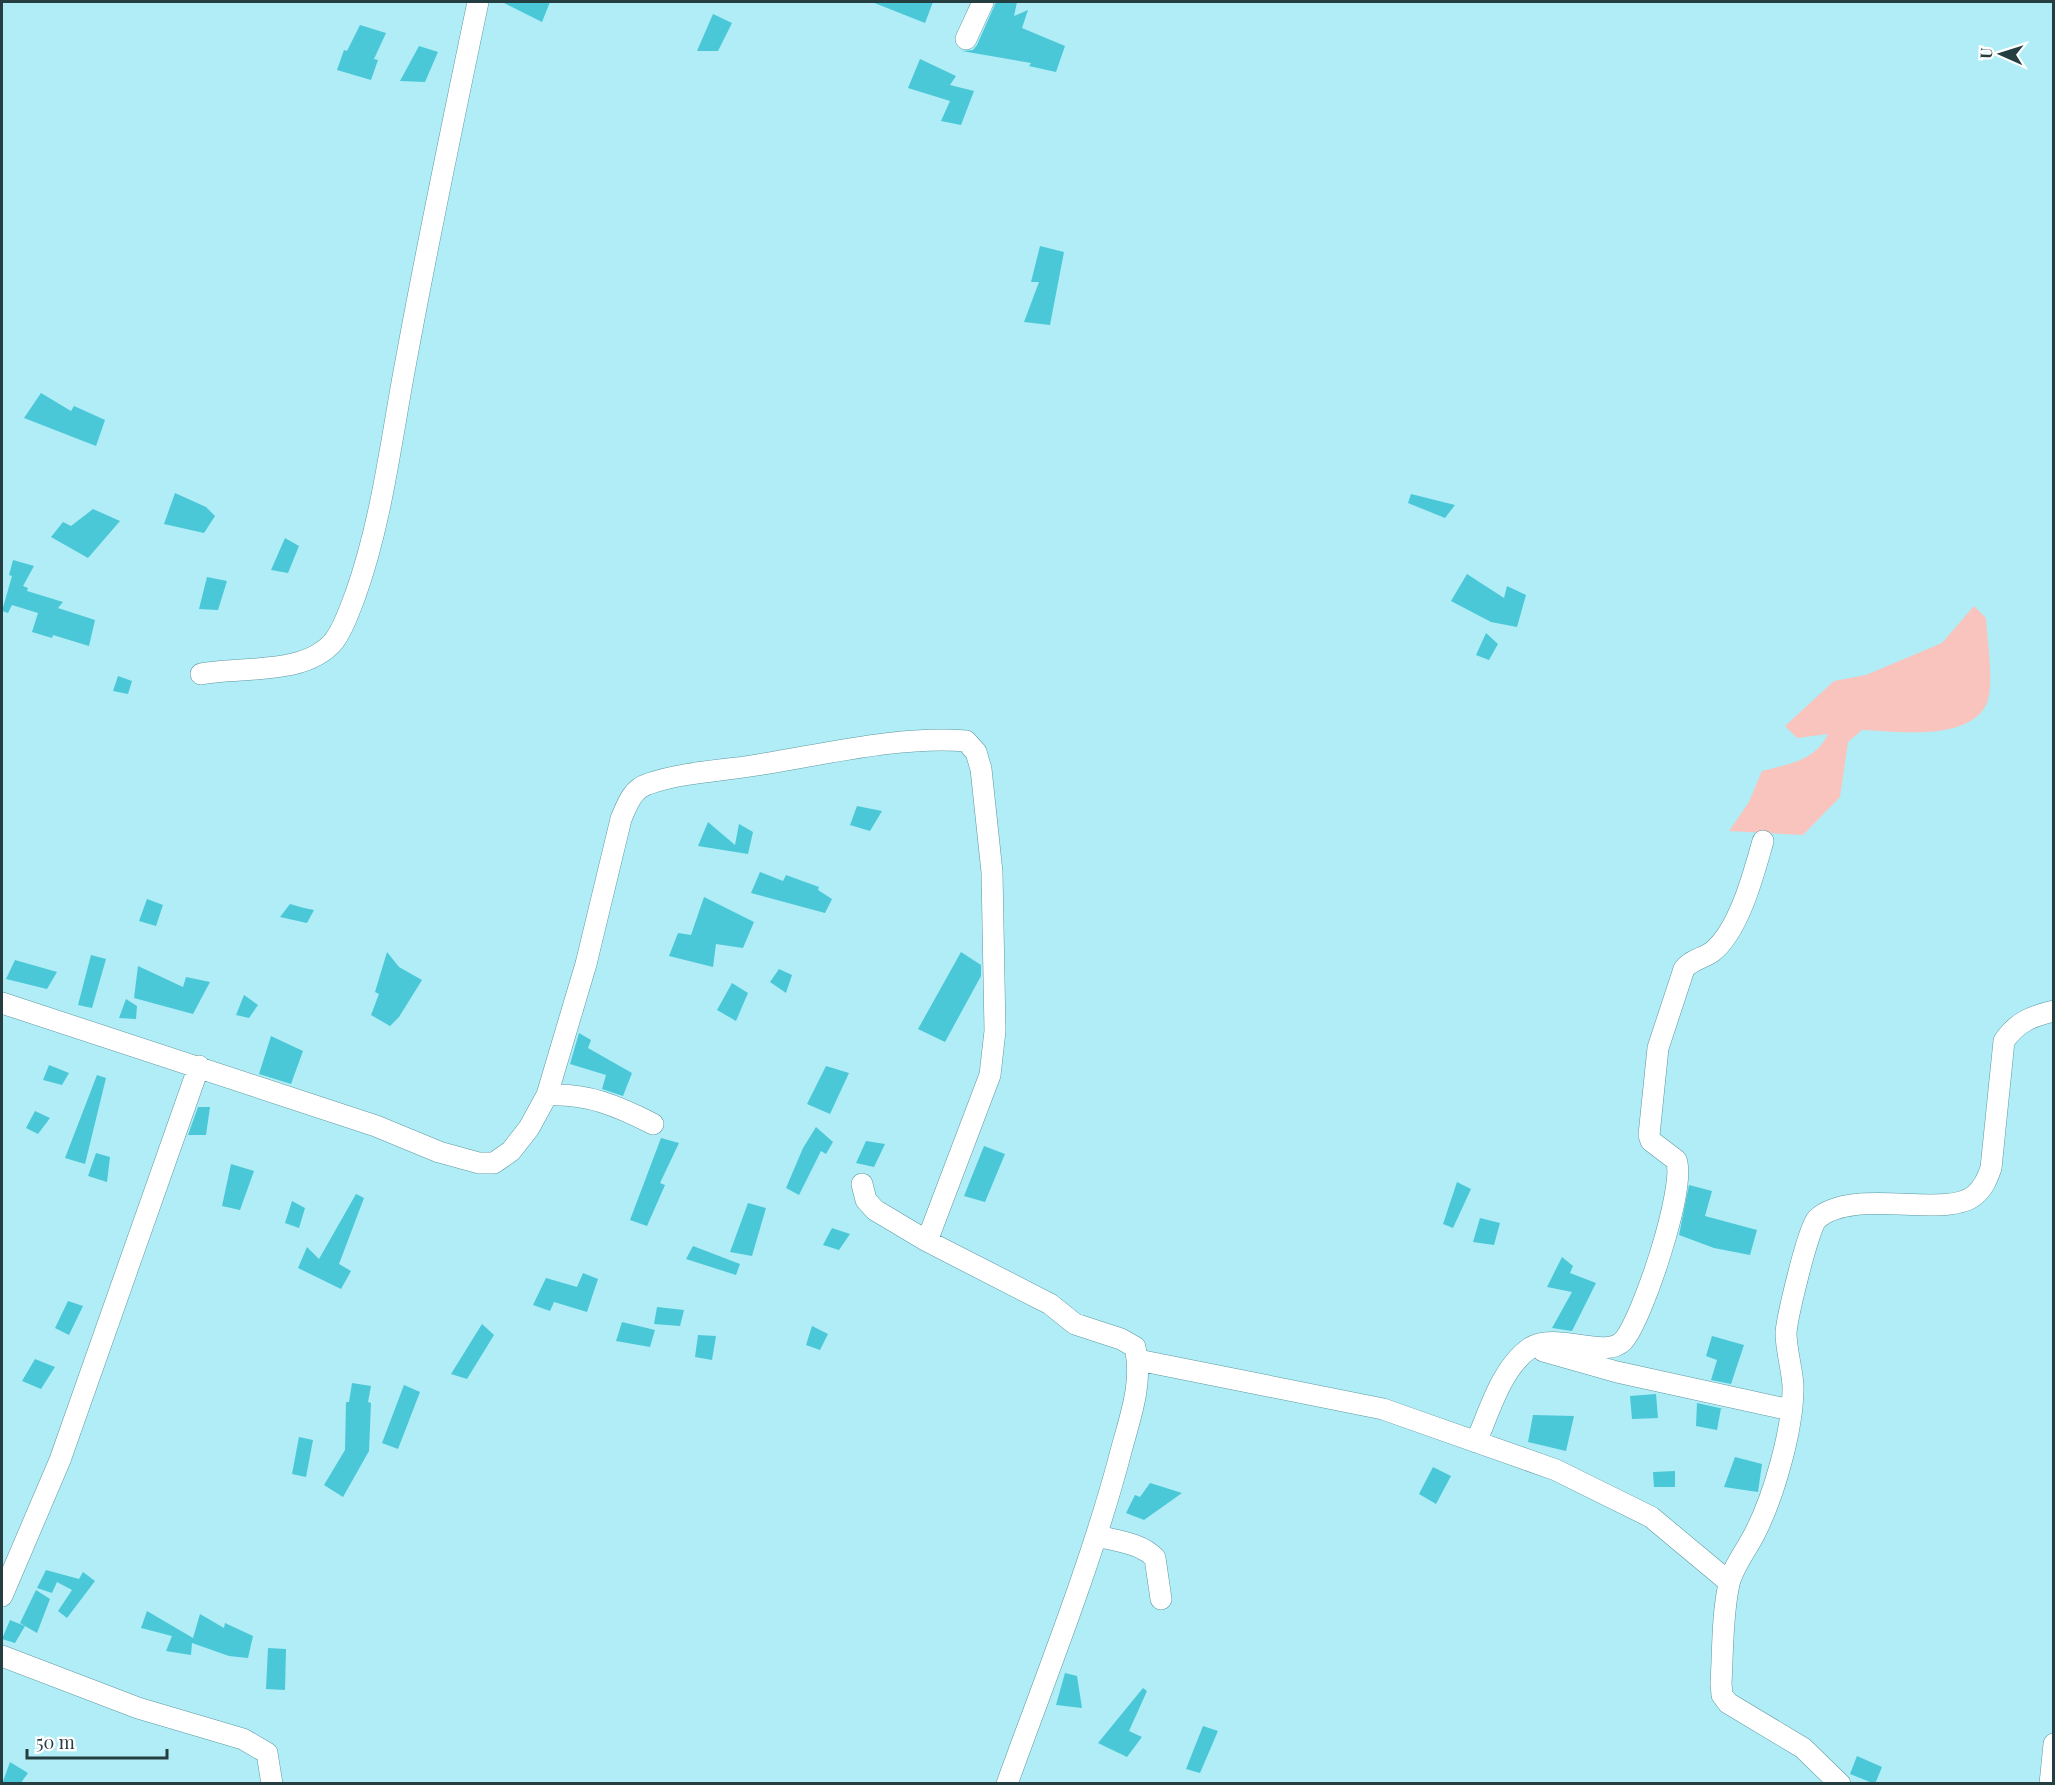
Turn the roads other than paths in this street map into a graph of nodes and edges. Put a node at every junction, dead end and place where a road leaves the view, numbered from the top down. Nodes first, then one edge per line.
1 (478, 2) edge
2 (983, 2) edge
3 (966, 39) dead end
4 (201, 674) dead end
5 (1763, 841) dead end
6 (2, 1003) edge
7 (2054, 1011) edge
8 (199, 1066) junction
9 (547, 1095) junction
10 (653, 1124) dead end
11 (862, 1184) dead end
12 (927, 1241) junction
13 (1530, 1348) junction
14 (1138, 1360) junction
15 (1790, 1410) junction
16 (1476, 1442) junction
17 (1098, 1536) junction
18 (1729, 1582) junction
19 (2, 1596) edge
20 (1161, 1599) dead end
21 (2, 1656) edge
22 (2054, 1744) edge
23 (2052, 1781) edge
24 (272, 1784) edge
25 (1007, 1784) edge
26 (1840, 1784) edge

1 - 4 street
2 - 3 street
5 - 13 street
6 - 8 street
7 - 15 street
8 - 9 street
8 - 19 street
9 - 10 street
9 - 12 street
11 - 12 street
12 - 14 street
13 - 15 street
13 - 16 street
14 - 16 street
14 - 17 street
15 - 18 street
16 - 18 street
17 - 20 street
17 - 25 street
18 - 26 street
21 - 24 street
22 - 23 street

